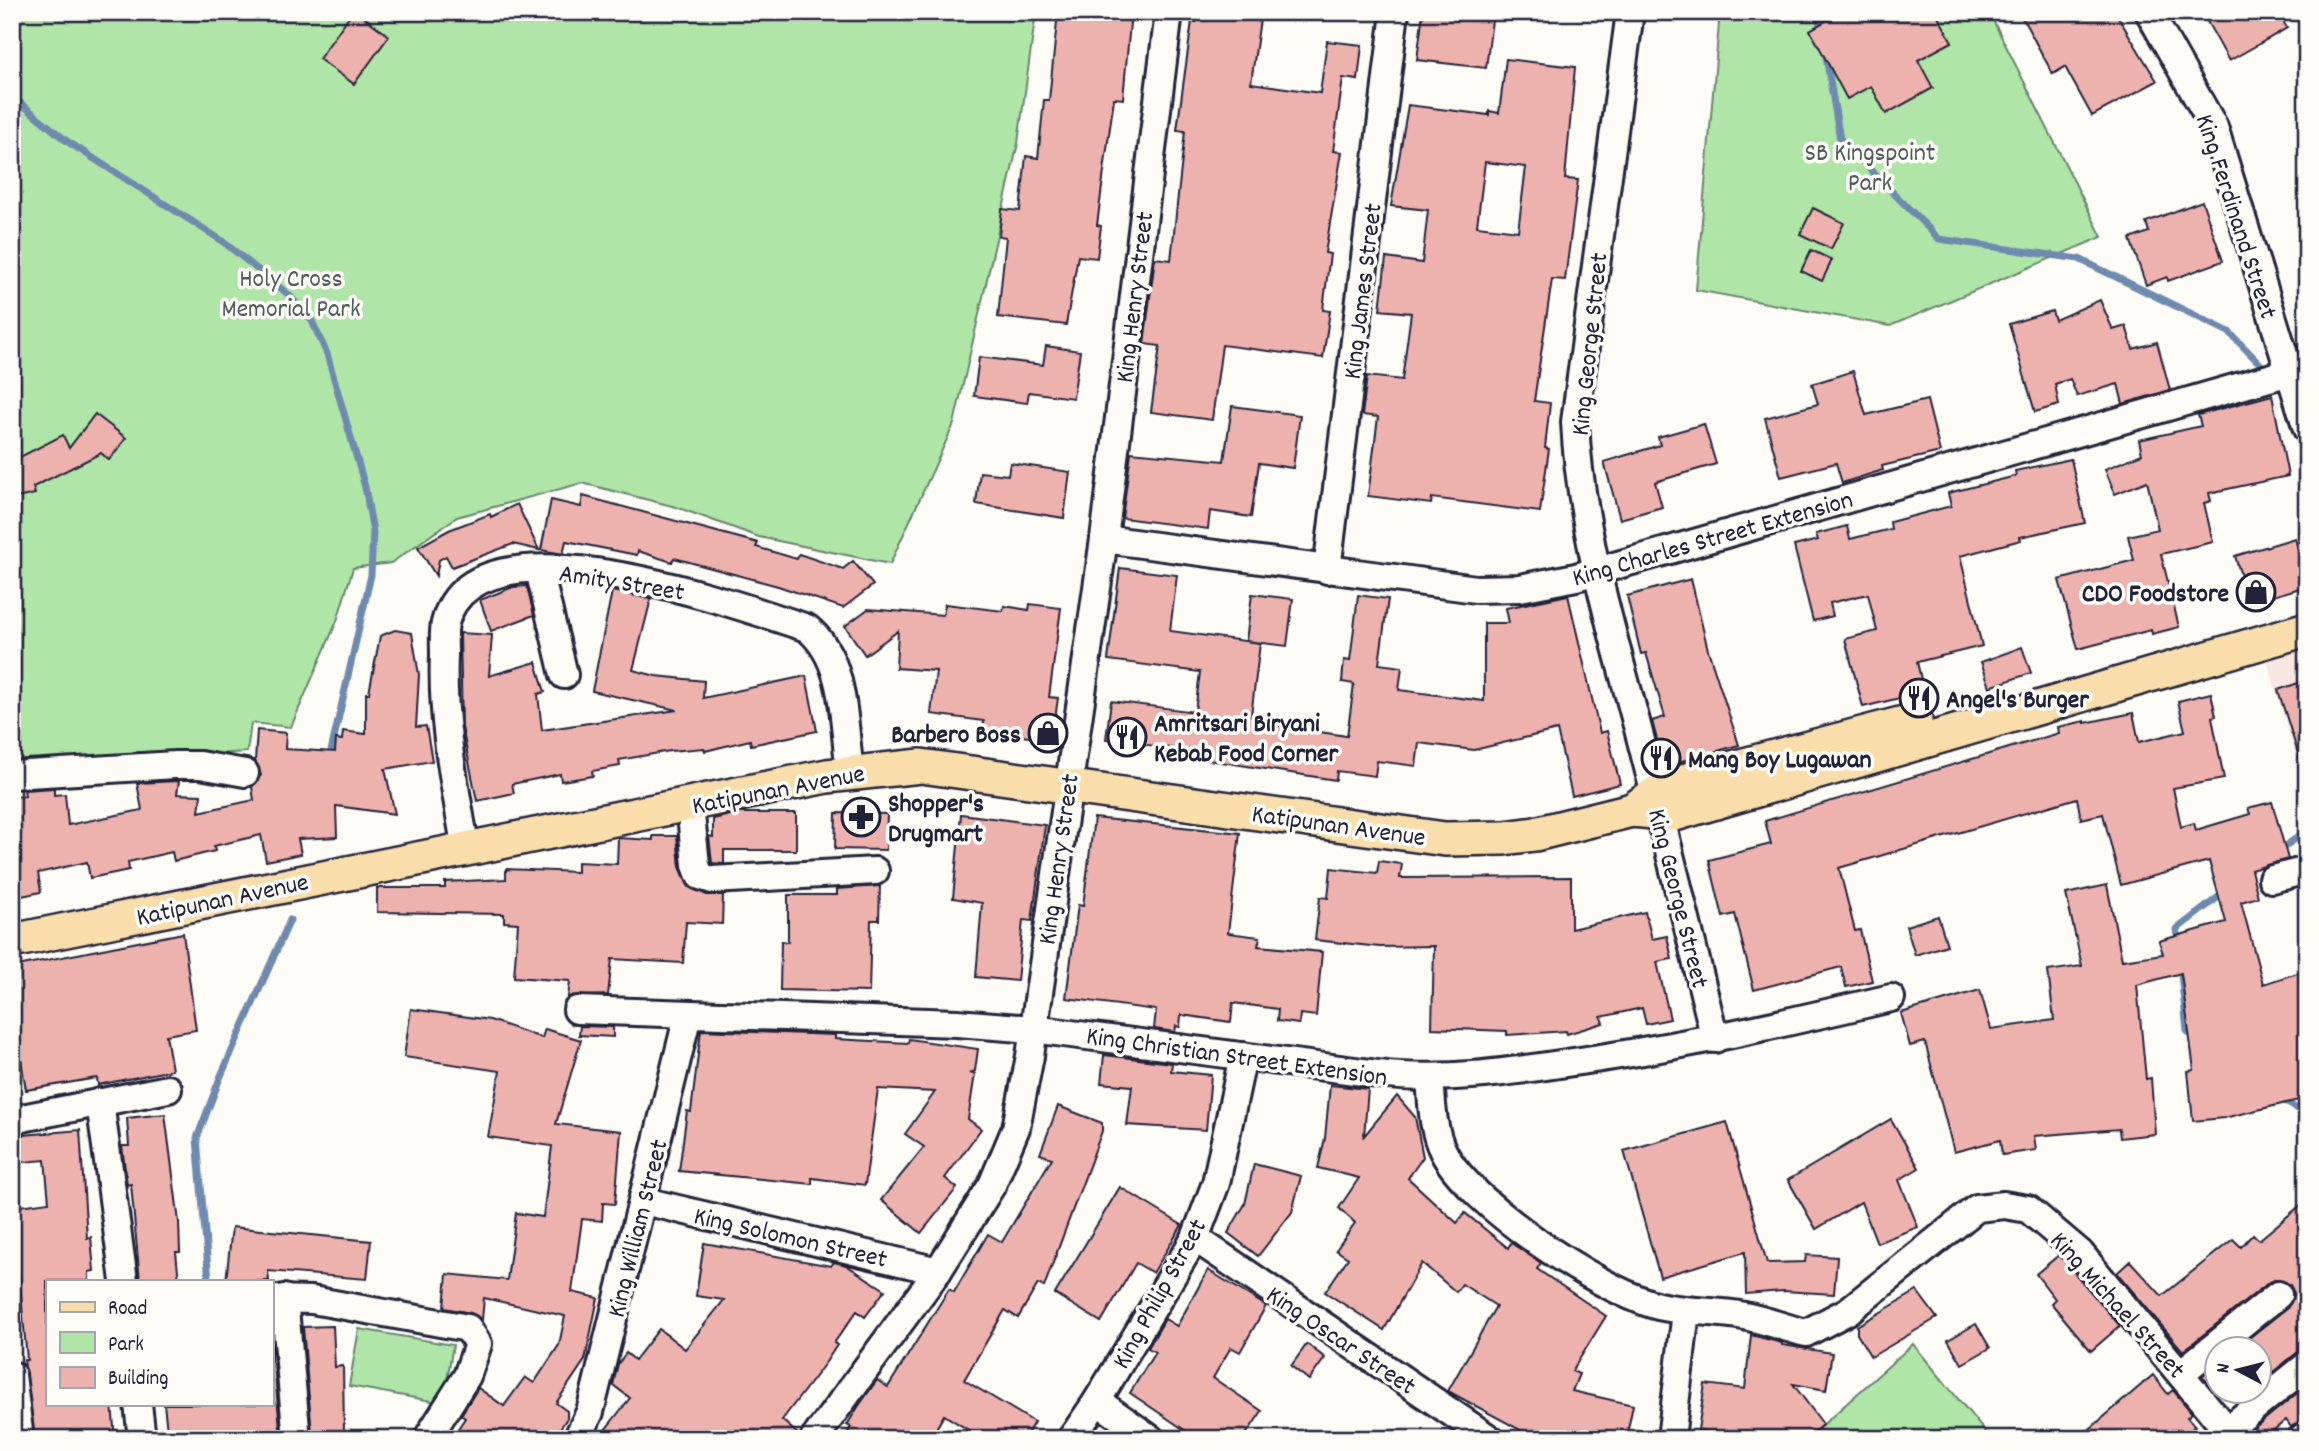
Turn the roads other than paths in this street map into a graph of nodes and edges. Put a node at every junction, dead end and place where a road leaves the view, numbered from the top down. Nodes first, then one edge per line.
1 (1169, 12) edge
2 (1395, 12) edge
3 (1630, 12) edge
4 (2149, 12) edge
5 (2297, 370) edge
6 (2307, 429) edge
7 (1104, 539) junction
8 (539, 570) junction
9 (1327, 570) junction
10 (1596, 571) junction
11 (2307, 608) edge
12 (2307, 629) edge
13 (564, 675) dead end
14 (850, 772) junction
15 (245, 773) dead end
16 (12, 775) edge
17 (1067, 785) junction
18 (690, 805) junction
19 (1649, 805) junction
20 (466, 850) junction
21 (2307, 870) edge
22 (875, 872) dead end
23 (2272, 879) dead end
24 (12, 941) edge
25 (1891, 998) dead end
26 (577, 1010) dead end
27 (688, 1015) junction
28 (1033, 1028) junction
29 (1714, 1039) junction
30 (1243, 1056) junction
31 (1430, 1078) junction
32 (168, 1089) dead end
33 (100, 1102) junction
34 (12, 1120) edge
35 (643, 1201) junction
36 (1195, 1238) junction
37 (938, 1270) junction
38 (124, 1280) edge
39 (2278, 1295) dead end
40 (278, 1298) edge
41 (1686, 1311) junction
42 (2307, 1365) edge
43 (2181, 1373) junction
44 (12, 1375) edge
45 (1097, 1401) junction
46 (138, 1406) edge
47 (2230, 1434) edge
48 (2307, 1434) edge
49 (20, 1439) edge
50 (142, 1439) edge
51 (297, 1439) edge
52 (427, 1439) edge
53 (577, 1439) edge
54 (814, 1439) edge
55 (1071, 1439) edge
56 (1152, 1439) edge
57 (1490, 1439) edge
58 (1671, 1439) edge
59 (2301, 1439) edge

1 - 7 street, King Henry Street
2 - 9 street, King James Street
3 - 10 street, King George Street
4 - 5 street, King Ferdinand Street
5 - 6 street, King Ferdinand Street
5 - 10 street, King Charles Street Extension
7 - 9 street, King Charles Street Extension
7 - 17 street, King Henry Street
8 - 13 street
8 - 14 street, Amity Street
8 - 20 street, Amity Street
9 - 10 street, King Charles Street Extension
10 - 19 street, King George Street
11 - 19 main road, Katipunan Avenue
12 - 19 main road, Katipunan Avenue
14 - 17 main road, Katipunan Avenue
14 - 18 main road, Katipunan Avenue
15 - 16 street
17 - 19 main road, Katipunan Avenue
17 - 28 street, King Henry Street
18 - 20 main road, Katipunan Avenue
18 - 22 street
19 - 29 street, King George Street
20 - 24 main road, Katipunan Avenue
21 - 23 street
25 - 29 street, King Christian Street Extension
26 - 27 street, King Christian Street Extension
27 - 28 street, King Christian Street Extension
27 - 35 street, King William Street
28 - 30 street, King Christian Street Extension
28 - 37 street, King Henry Street
29 - 31 street, King Christian Street Extension
30 - 31 street, King Christian Street Extension
30 - 36 street, King Philip Street
31 - 41 street, King Michael Street
32 - 33 street
33 - 34 street
33 - 38 street
35 - 37 street, King Solomon Street
35 - 53 street, King William Street
36 - 45 street, King Philip Street
36 - 57 street, King Oscar Street
37 - 54 street, King Henry Street
39 - 43 street
40 - 51 street
40 - 52 street
41 - 43 street, King Michael Street
41 - 58 street
42 - 47 street
43 - 47 street, King Michael Street
44 - 49 street
45 - 55 street, King Philip Street
45 - 56 street
46 - 50 street
48 - 59 street

